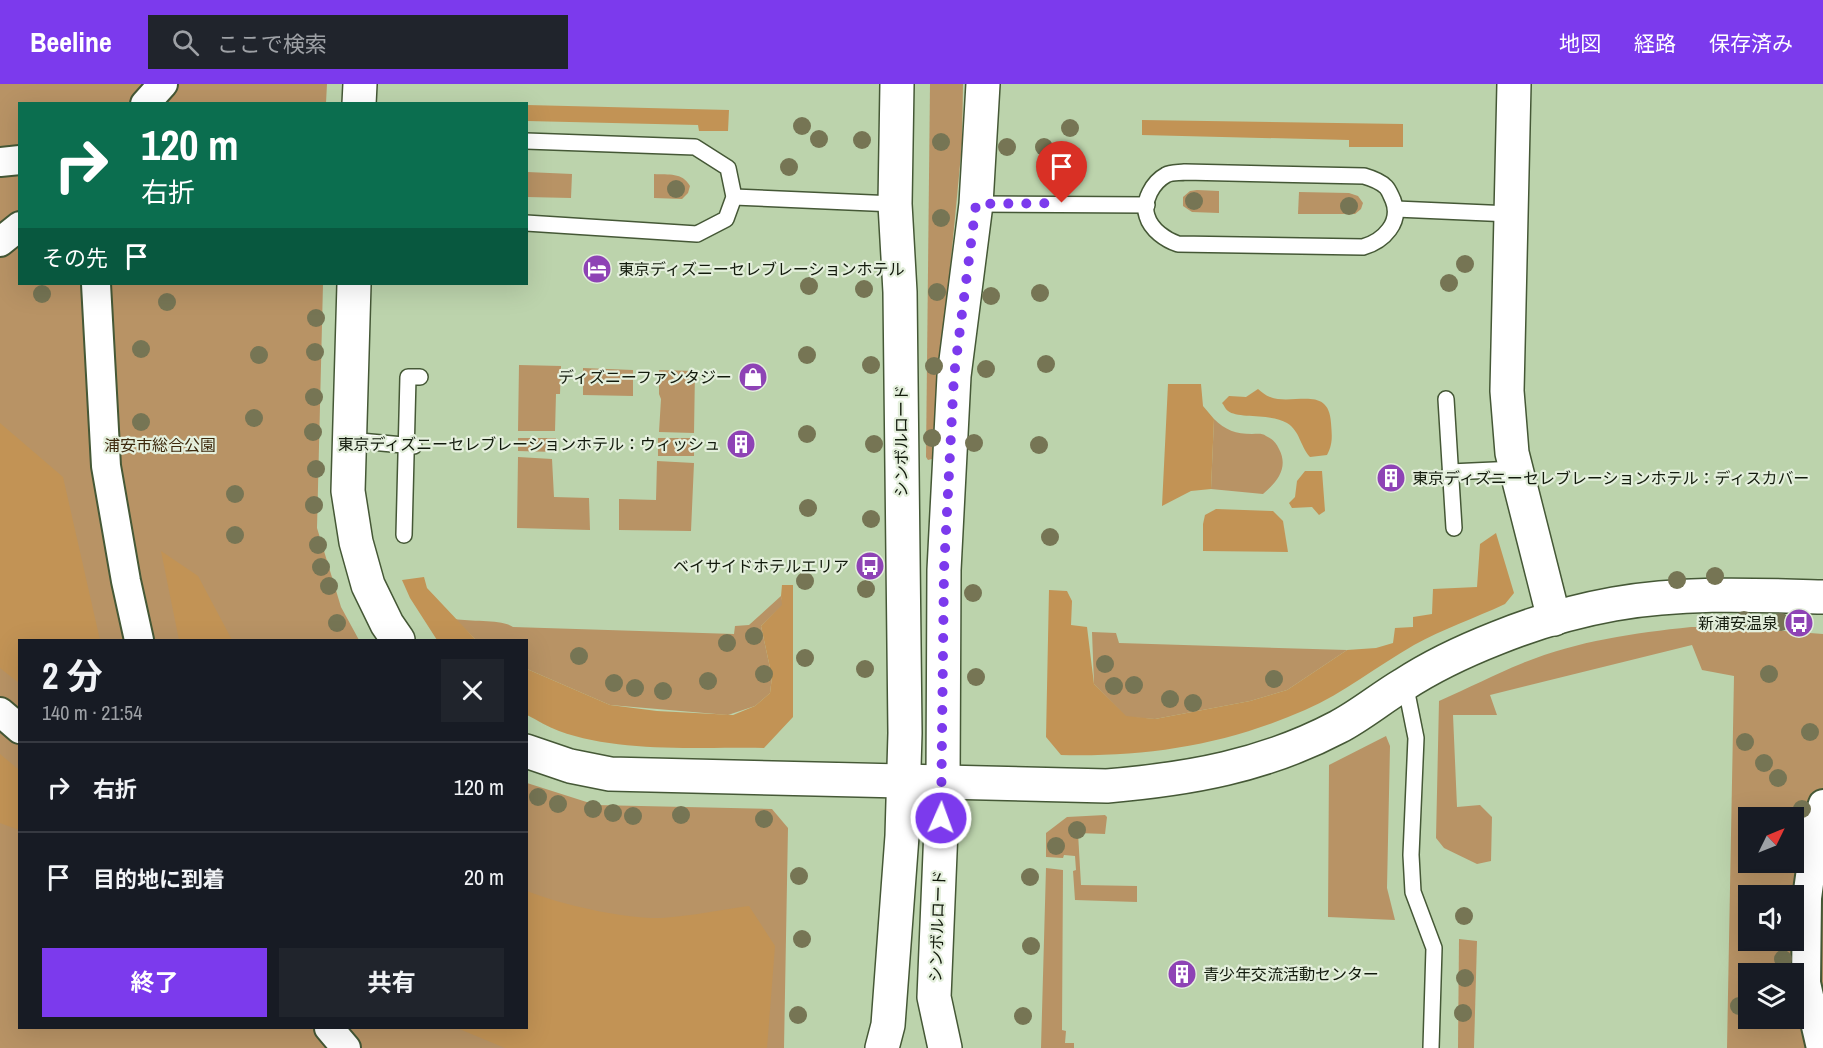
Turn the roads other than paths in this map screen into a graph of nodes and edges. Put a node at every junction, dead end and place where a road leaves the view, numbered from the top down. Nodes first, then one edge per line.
1 (163, 84) edge
2 (360, 84) edge
3 (897, 84) edge
4 (983, 84) edge
5 (1514, 84) edge
6 (147, 102) edge
7 (359, 102) edge
8 (528, 141) edge
9 (18, 160) edge
10 (0, 162) edge
11 (734, 197) junction
12 (895, 204) junction
13 (976, 204) junction
14 (1147, 205) junction
15 (1396, 209) junction
16 (1511, 214) junction
17 (528, 223) edge
18 (18, 228) edge
19 (0, 242) edge
20 (96, 285) edge
21 (354, 285) edge
22 (420, 377) dead end
23 (1446, 399) dead end
24 (349, 440) junction
25 (410, 445) junction
26 (1516, 469) junction
27 (1450, 472) junction
28 (1454, 528) dead end
29 (404, 536) dead end
30 (1823, 597) edge
31 (1554, 619) junction
32 (139, 639) edge
33 (397, 639) edge
34 (1405, 683) junction
35 (0, 712) edge
36 (18, 727) edge
37 (528, 752) edge
38 (904, 780) junction
39 (943, 781) junction
40 (1823, 804) edge
41 (330, 1029) edge
42 (346, 1048) edge
43 (882, 1048) edge
44 (945, 1048) edge
45 (1431, 1048) edge
46 (1821, 1048) edge

1 - 6 street
2 - 7 street
3 - 12 street, シンボルロード
4 - 13 street, シンボルロード
5 - 16 street
8 - 11 lane
9 - 10 street
11 - 12 lane
11 - 17 lane
12 - 38 street, シンボルロード
13 - 14 lane
13 - 39 street, シンボルロード
14 - 15 lane
14 - 15 lane
15 - 16 lane
16 - 26 street
18 - 19 street
20 - 32 street
21 - 24 street
22 - 25 lane
23 - 27 lane
24 - 25 lane
24 - 33 street
25 - 29 lane
26 - 27 lane
26 - 31 street
27 - 28 lane
30 - 31 street
31 - 34 street
34 - 39 street
34 - 45 lane
35 - 36 street
37 - 38 street
38 - 39 street
38 - 43 street, シンボルロード
39 - 44 street, シンボルロード
40 - 46 street
41 - 42 street

